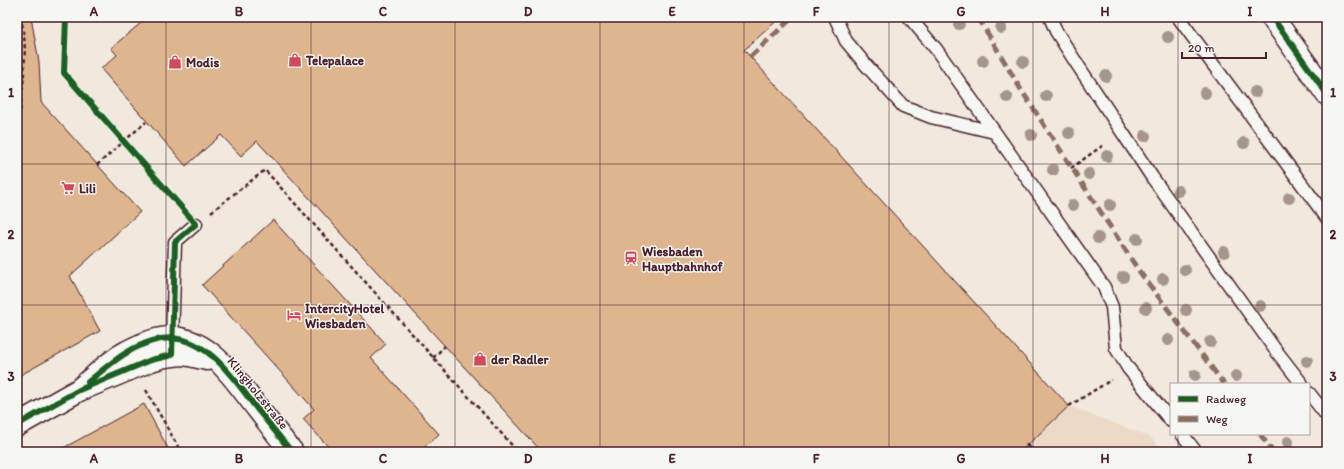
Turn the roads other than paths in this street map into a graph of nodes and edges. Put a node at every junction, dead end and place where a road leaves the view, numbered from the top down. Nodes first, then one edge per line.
1 (834, 17) edge
2 (909, 17) edge
3 (1050, 17) edge
4 (1178, 17) edge
5 (1272, 17) edge
6 (1327, 94) edge
7 (994, 132) junction
8 (1327, 218) edge
9 (196, 224) road end
10 (172, 346) junction
11 (1301, 383) edge
12 (1310, 394) edge
13 (1324, 407) edge
14 (1170, 420) edge
15 (17, 425) edge
16 (1183, 435) edge
17 (292, 452) edge
18 (1196, 452) edge

1 - 7 lane
2 - 7 lane
3 - 11 lane
4 - 8 lane
5 - 6 street
7 - 14 lane
9 - 10 lane
10 - 15 street, Klingholzstraße
10 - 17 street, Klingholzstraße
12 - 13 lane
16 - 18 lane

